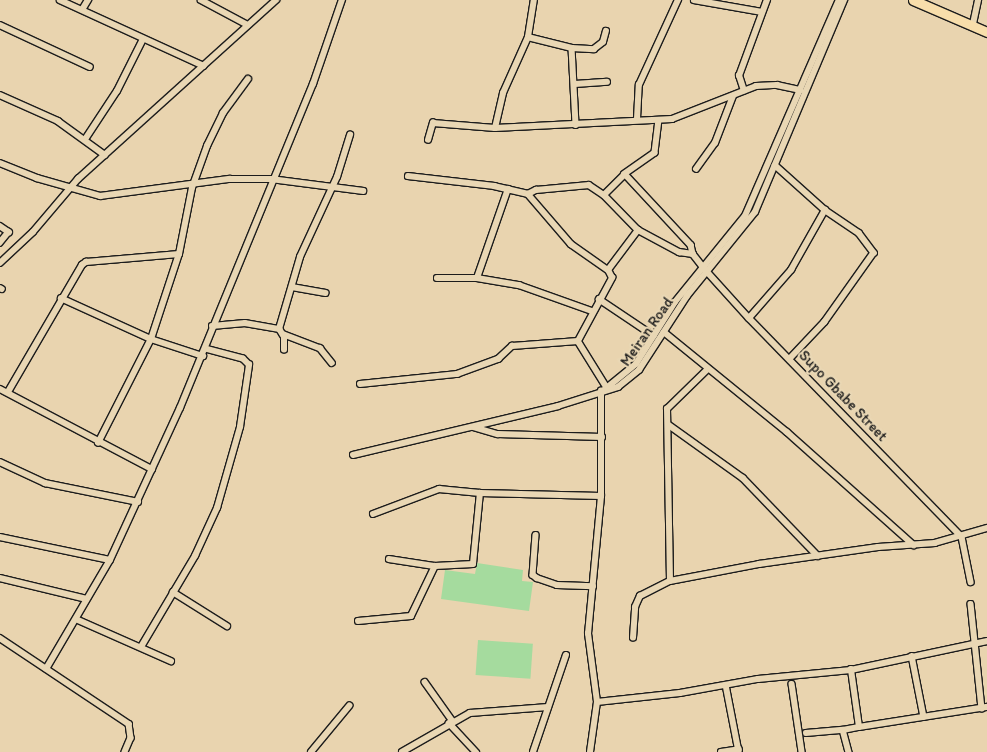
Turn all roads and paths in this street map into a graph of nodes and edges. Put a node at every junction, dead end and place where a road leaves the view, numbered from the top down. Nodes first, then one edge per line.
1 (60, 0) edge
2 (88, 0) edge
3 (201, 0) edge
4 (276, 0) edge
5 (342, 0) edge
6 (534, 0) edge
7 (678, 0) edge
8 (694, 0) edge
9 (767, 0) edge
10 (913, 0) edge
11 (923, 0) edge
12 (978, 0) edge
13 (841, 1) edge
14 (82, 10) junction
15 (762, 12) junction
16 (973, 24) junction
17 (0, 25) edge
18 (248, 25) junction
19 (987, 28) edge
20 (606, 31) dead end
21 (987, 32) edge
22 (528, 37) junction
23 (143, 38) junction
24 (572, 48) junction
25 (204, 66) junction
26 (90, 67) dead end
27 (248, 79) dead end
28 (607, 82) dead end
29 (575, 84) junction
30 (744, 90) junction
31 (800, 90) junction
32 (0, 95) edge
33 (734, 96) junction
34 (636, 119) junction
35 (660, 120) junction
36 (576, 125) junction
37 (495, 128) junction
38 (350, 135) dead end
39 (86, 138) junction
40 (428, 140) dead end
41 (105, 155) junction
42 (0, 163) edge
43 (775, 165) junction
44 (696, 169) dead end
45 (625, 174) junction
46 (408, 176) dead end
47 (271, 179) junction
48 (194, 182) junction
49 (333, 186) junction
50 (70, 189) junction
51 (508, 189) junction
52 (363, 191) dead end
53 (528, 194) junction
54 (604, 195) junction
55 (825, 210) junction
56 (0, 226) edge
57 (638, 230) junction
58 (0, 243) edge
59 (179, 254) junction
60 (693, 254) junction
61 (0, 263) edge
62 (706, 269) junction
63 (608, 270) junction
64 (437, 278) dead end
65 (477, 278) junction
66 (292, 287) junction
67 (325, 293) dead end
68 (61, 298) junction
69 (599, 299) junction
70 (592, 311) junction
71 (749, 318) junction
72 (212, 326) junction
73 (281, 331) junction
74 (664, 332) junction
75 (654, 336) junction
76 (151, 339) junction
77 (578, 341) junction
78 (205, 349) junction
79 (284, 350) dead end
80 (203, 356) junction
81 (790, 359) junction
82 (332, 363) dead end
83 (707, 370) junction
84 (360, 384) dead end
85 (0, 389) edge
86 (603, 389) junction
87 (8, 392) junction
88 (670, 425) junction
89 (473, 427) junction
90 (602, 437) junction
91 (98, 443) junction
92 (353, 455) dead end
93 (0, 462) edge
94 (152, 469) junction
95 (480, 493) junction
96 (601, 496) junction
97 (138, 502) junction
98 (373, 514) dead end
99 (987, 528) edge
100 (536, 535) dead end
101 (0, 537) edge
102 (962, 538) junction
103 (914, 544) junction
104 (818, 556) junction
105 (389, 559) dead end
106 (110, 560) junction
107 (435, 566) junction
108 (0, 578) edge
109 (670, 581) junction
110 (971, 582) dead end
111 (593, 586) junction
112 (173, 592) junction
113 (87, 599) junction
114 (971, 604) dead end
115 (76, 619) junction
116 (358, 621) dead end
117 (227, 626) dead end
118 (0, 638) edge
119 (633, 638) dead end
120 (987, 641) edge
121 (974, 643) junction
122 (141, 647) junction
123 (566, 655) dead end
124 (912, 656) junction
125 (170, 661) dead end
126 (46, 669) junction
127 (851, 670) junction
128 (426, 682) dead end
129 (792, 684) dead end
130 (726, 686) junction
131 (597, 702) junction
132 (349, 706) dead end
133 (548, 707) junction
134 (985, 707) edge
135 (924, 717) junction
136 (450, 721) junction
137 (859, 727) junction
138 (844, 730) junction
139 (806, 733) dead end
140 (472, 751) edge
141 (739, 751) edge
142 (124, 752) edge
143 (311, 752) edge
144 (402, 752) edge
145 (533, 752) edge
146 (590, 752) edge
147 (721, 752) edge
148 (802, 752) edge
149 (849, 752) edge

1 - 14 street
2 - 14 street
3 - 18 street
4 - 18 street
5 - 47 street
6 - 22 street
7 - 34 street
8 - 15 street
9 - 15 street
10 - 21 main road
11 - 16 main road
12 - 16 street
13 - 31 street, Meiran Road
13 - 43 street, Meiran Road
14 - 23 street
15 - 30 street
16 - 19 main road
17 - 26 street
18 - 25 street
20 - 24 street
22 - 24 street
22 - 37 street
23 - 25 street
23 - 39 street
24 - 29 street
25 - 41 street
27 - 48 street
28 - 29 street
29 - 36 street
30 - 31 street
30 - 33 street
31 - 62 street, Meiran Road
32 - 39 street
33 - 35 street
33 - 44 street
34 - 35 street
34 - 36 street
35 - 45 street
36 - 37 street
37 - 40 street
38 - 49 street
39 - 41 street
41 - 50 street
42 - 50 street
43 - 55 street
43 - 62 street, Meiran Road
45 - 54 street
45 - 60 street, Supo Gbabe Street
46 - 51 street
47 - 48 street
47 - 49 street
47 - 72 street
48 - 50 street
48 - 59 street
49 - 52 street
49 - 66 street
50 - 61 street
51 - 53 street
51 - 65 street
53 - 54 street
53 - 63 street
54 - 57 street
55 - 71 street
55 - 81 street
56 - 58 street
57 - 60 street
57 - 63 street
59 - 68 street
59 - 76 street
60 - 62 street, Supo Gbabe Street
62 - 71 street, Supo Gbabe Street
62 - 74 street, Meiran Road
62 - 75 street, Meiran Road
63 - 69 street
64 - 65 street
65 - 70 street
66 - 67 street
66 - 73 street
68 - 76 street
68 - 87 street
69 - 70 street
69 - 75 street
70 - 77 street
71 - 81 street, Supo Gbabe Street
72 - 73 street
72 - 78 street
73 - 79 street
73 - 82 street
74 - 83 street
74 - 86 street, Meiran Road
75 - 86 street, Meiran Road
76 - 80 street
76 - 91 street
77 - 84 street
77 - 86 street
78 - 80 street
78 - 112 street
80 - 94 street
81 - 102 street, Supo Gbabe Street
83 - 88 street
83 - 103 street
85 - 87 street
86 - 89 street
86 - 90 street
87 - 91 street
88 - 104 street
88 - 109 street
89 - 90 street
89 - 92 street
90 - 96 street
91 - 94 street
93 - 97 street
94 - 97 street
95 - 96 street
95 - 98 street
95 - 107 street
96 - 111 street
97 - 106 street
99 - 102 street
100 - 111 street
101 - 106 street
102 - 103 street
102 - 110 street
103 - 104 street
104 - 109 street
105 - 107 street
106 - 113 street
107 - 116 street
108 - 113 street
109 - 119 street
111 - 131 street
112 - 117 street
112 - 122 street
113 - 115 street
114 - 121 street
115 - 122 street
115 - 126 street
118 - 126 street
120 - 121 street
121 - 124 street
121 - 134 street
122 - 125 street
123 - 133 street
124 - 127 street
124 - 135 street
126 - 142 street
127 - 130 street
127 - 137 street
128 - 136 street
129 - 148 street
130 - 131 street
130 - 141 street
131 - 146 street
132 - 143 street
133 - 136 street
133 - 145 street
134 - 135 street
135 - 137 street
136 - 140 street
136 - 144 street
137 - 138 street
138 - 139 street
138 - 149 street
141 - 147 street

